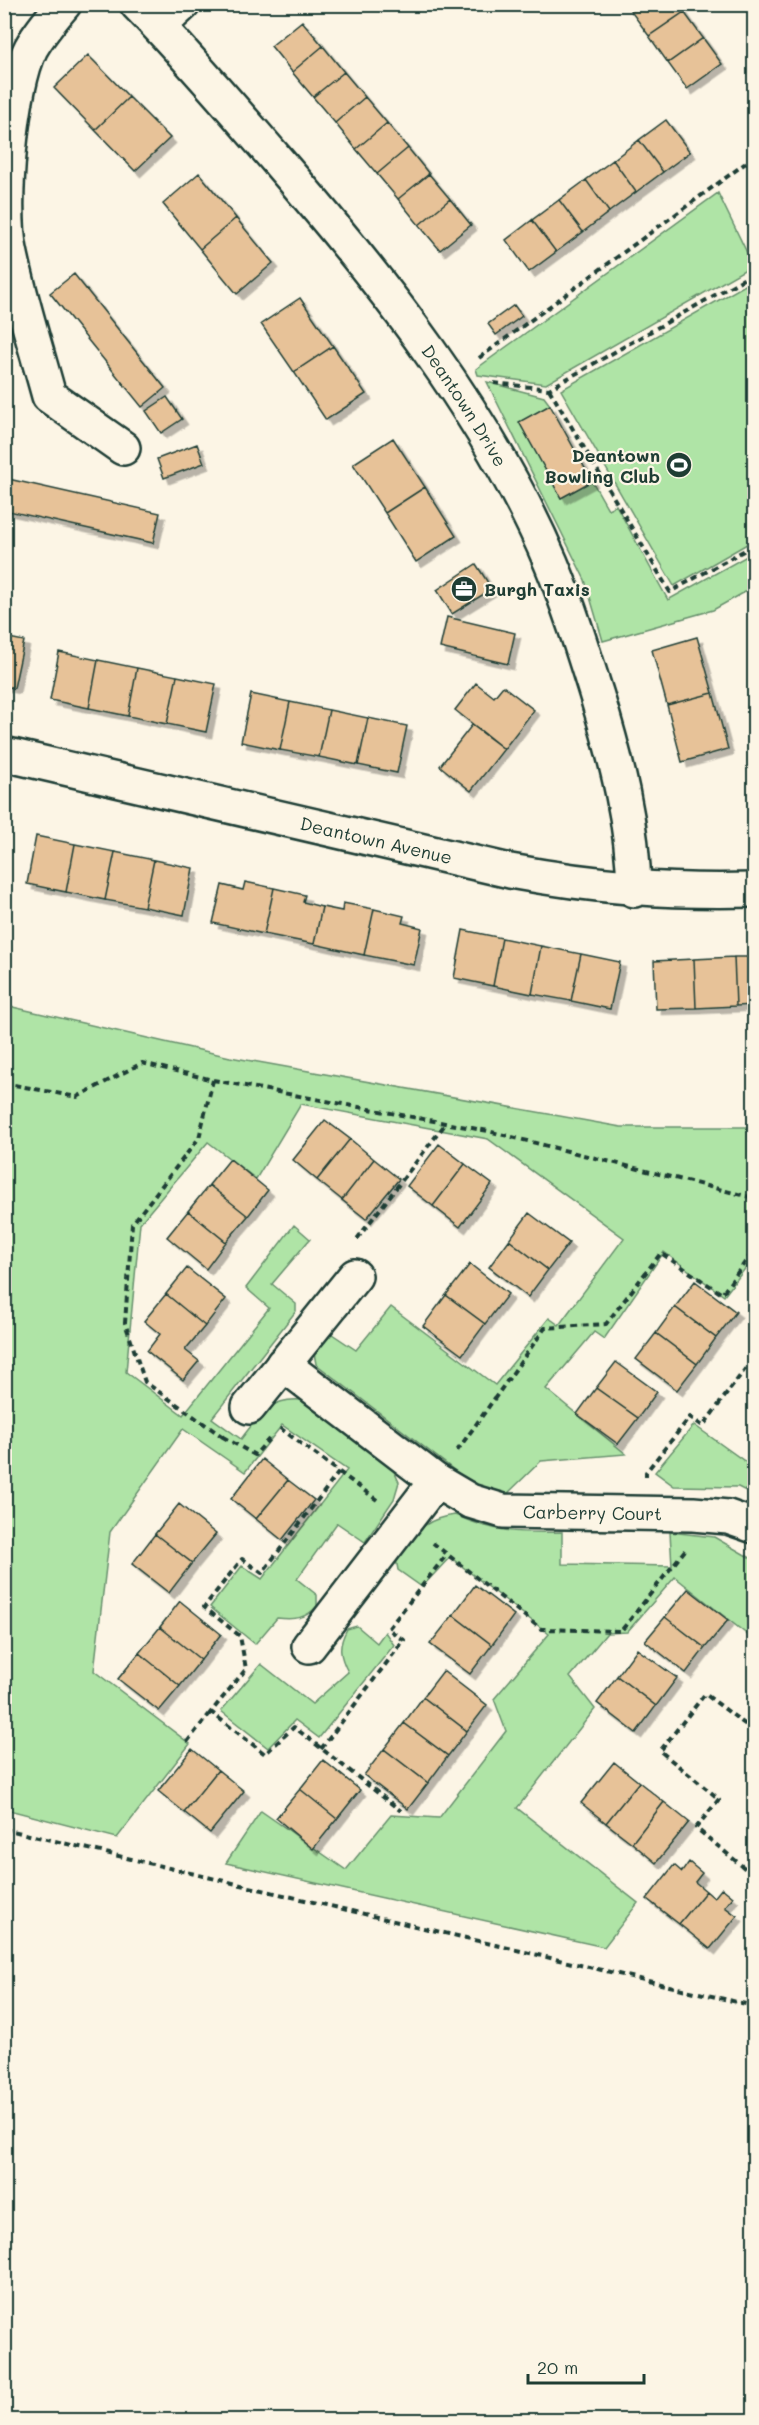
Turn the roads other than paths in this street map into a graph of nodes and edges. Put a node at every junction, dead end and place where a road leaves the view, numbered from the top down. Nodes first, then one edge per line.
1 (64, 4) edge
2 (183, 4) edge
3 (148, 15) edge
4 (11, 92) edge
5 (123, 448) dead end
6 (4, 754) edge
7 (634, 890) junction
8 (754, 890) edge
9 (355, 1276) road end
10 (283, 1364) junction
11 (249, 1407) road end
12 (436, 1481) junction
13 (754, 1526) edge
14 (309, 1646) dead end

1 - 4 street
2 - 3 street
3 - 7 street, Deantown Drive
4 - 5 street
6 - 7 street, Deantown Avenue
7 - 8 street, Deantown Avenue
9 - 10 street
10 - 11 street
10 - 12 street, Carberry Court
12 - 13 street, Carberry Court
12 - 14 street

